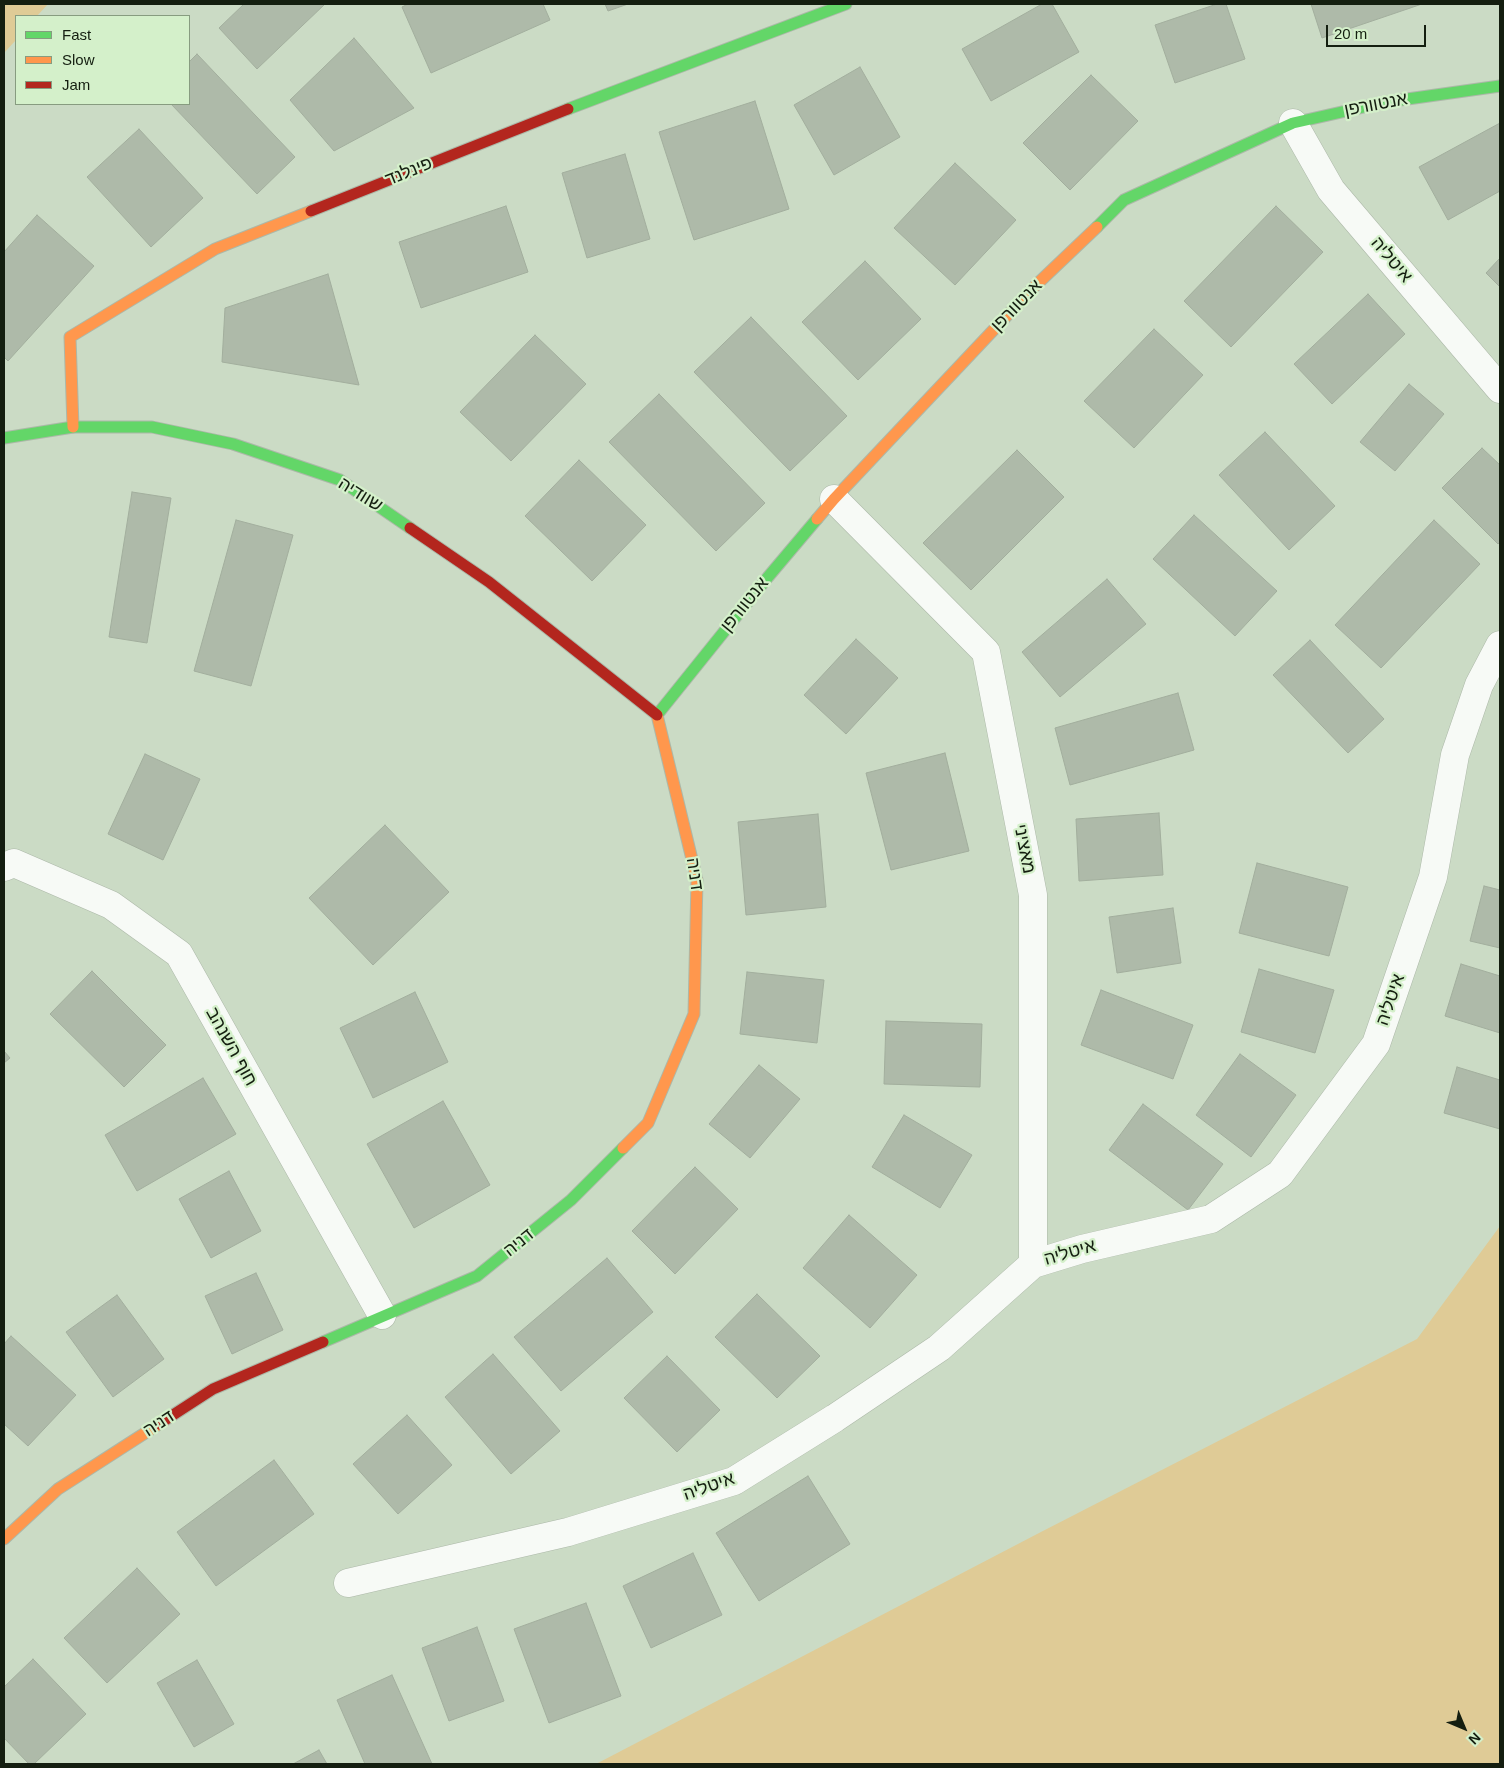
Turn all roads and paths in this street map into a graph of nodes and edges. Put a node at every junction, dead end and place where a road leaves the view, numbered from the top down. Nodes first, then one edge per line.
1 (846, 4) edge
2 (1500, 86) edge
3 (1294, 123) junction
4 (1500, 389) edge
5 (74, 427) junction
6 (4, 438) edge
7 (834, 499) junction
8 (1500, 645) edge
9 (657, 715) junction
10 (4, 867) edge
11 (1033, 1264) junction
12 (382, 1315) junction
13 (4, 1539) edge
14 (348, 1583) dead end

1 - 5 street, פינלנד
2 - 3 street, אנטוורפן
3 - 4 street, איטליה
3 - 7 street, אנטוורפן
5 - 6 street, שוודיה
5 - 9 street, שוודיה
7 - 9 street, אנטוורפן
7 - 11 street, מאציני
8 - 11 street, איטליה
9 - 12 street, דניה
10 - 12 street, חוף השנהב
11 - 14 street, איטליה
12 - 13 street, דניה

